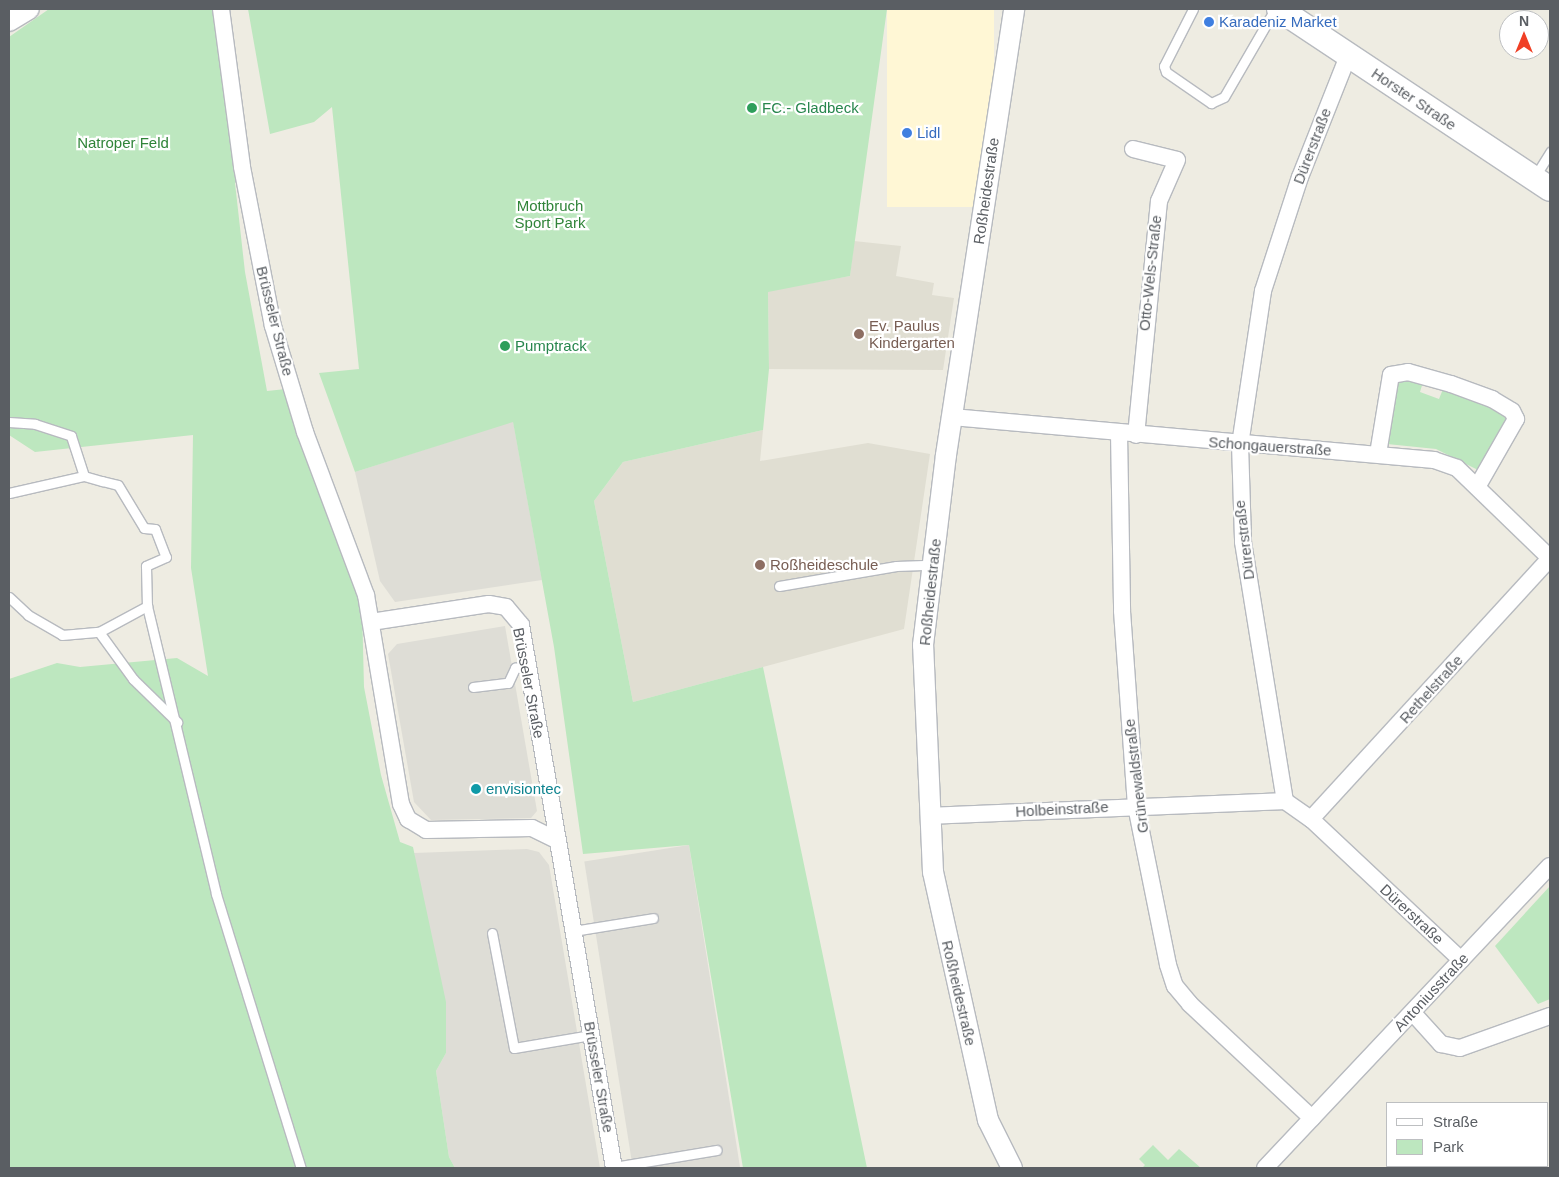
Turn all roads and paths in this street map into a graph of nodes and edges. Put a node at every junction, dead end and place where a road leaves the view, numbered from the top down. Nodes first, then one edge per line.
1 (29, 9) edge
2 (221, 9) edge
3 (1014, 9) edge
4 (1193, 9) edge
5 (1277, 9) edge
6 (9, 21) edge
7 (1348, 56) junction
8 (1133, 148) dead end
9 (1550, 152) edge
10 (1542, 184) edge
11 (952, 417) junction
12 (9, 422) edge
13 (1119, 433) junction
14 (1136, 435) junction
15 (1240, 444) junction
16 (1378, 454) junction
17 (84, 476) junction
18 (1478, 487) junction
19 (9, 493) edge
20 (1550, 558) edge
21 (931, 565) junction
22 (779, 586) dead end
23 (9, 597) edge
24 (147, 606) junction
25 (370, 622) junction
26 (98, 632) junction
27 (528, 666) junction
28 (473, 688) dead end
29 (177, 722) junction
30 (1284, 801) junction
31 (1136, 806) junction
32 (929, 816) junction
33 (1311, 819) junction
34 (555, 839) junction
35 (1550, 866) edge
36 (653, 918) dead end
37 (573, 931) junction
38 (492, 933) dead end
39 (1461, 960) junction
40 (1413, 1012) junction
41 (1550, 1016) edge
42 (591, 1035) junction
43 (1312, 1118) junction
44 (717, 1150) dead end
45 (301, 1168) edge
46 (614, 1168) edge
47 (1012, 1168) edge
48 (1265, 1168) edge

1 - 6 street
2 - 25 street, Brüsseler Straße
3 - 11 street, Roßheidestraße
4 - 5 lane
5 - 7 main road, Horster Straße
7 - 10 main road, Horster Straße
7 - 15 street, Dürerstraße
8 - 14 street, Otto-Wels-Straße
9 - 10 lane
11 - 13 street, Schongauerstraße
11 - 21 street, Roßheidestraße
12 - 17 lane
13 - 14 street, Schongauerstraße
13 - 31 street, Grünewaldstraße
14 - 15 street, Schongauerstraße
15 - 16 street, Schongauerstraße
15 - 30 street, Dürerstraße
16 - 18 street, Schongauerstraße
16 - 18 street
17 - 19 lane
17 - 24 lane
18 - 20 street, Schongauerstraße
20 - 33 street, Rethelstraße
21 - 22 lane
21 - 32 street, Roßheidestraße
23 - 26 lane
24 - 26 lane
24 - 29 lane
25 - 27 street, Brüsseler Straße
25 - 34 street, Brüsseler Straße
26 - 29 lane
27 - 28 lane
27 - 34 street, Brüsseler Straße
29 - 45 lane
30 - 31 street, Holbeinstraße
30 - 33 street, Dürerstraße
31 - 32 street, Holbeinstraße
31 - 43 street, Grünewaldstraße
32 - 47 street, Roßheidestraße
33 - 39 street, Dürerstraße
34 - 37 street, Brüsseler Straße
35 - 39 street, Antoniusstraße
36 - 37 lane
37 - 42 street, Brüsseler Straße
38 - 42 lane
39 - 40 street, Antoniusstraße
40 - 41 street
40 - 43 street, Antoniusstraße
42 - 46 street, Brüsseler Straße
43 - 48 street, Antoniusstraße
44 - 46 lane

